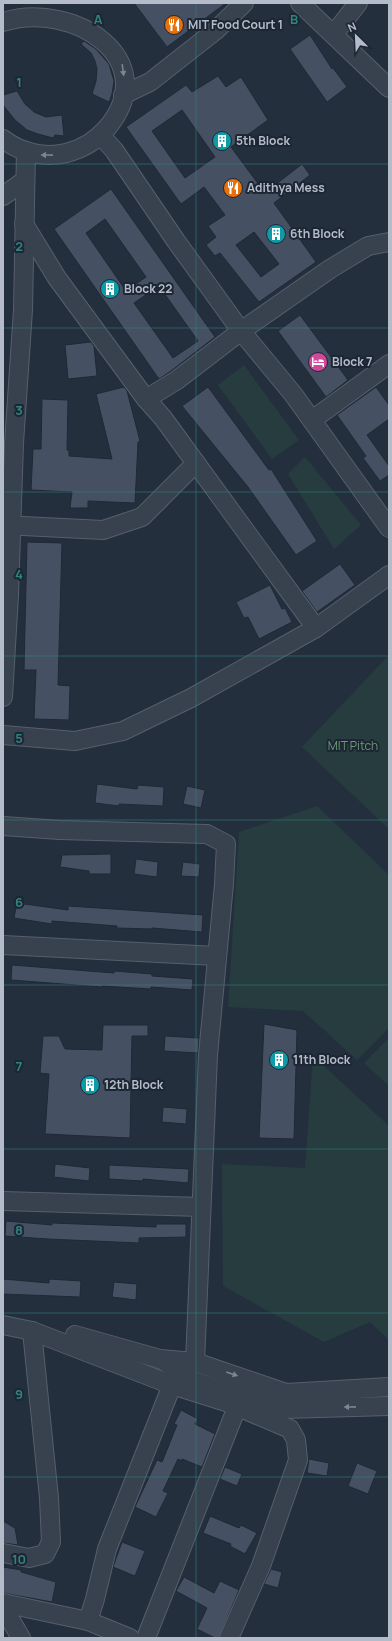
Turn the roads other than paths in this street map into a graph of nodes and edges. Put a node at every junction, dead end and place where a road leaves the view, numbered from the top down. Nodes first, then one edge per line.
1 (244, 3) edge
2 (300, 3) edge
3 (358, 3) edge
4 (8, 14) edge
5 (334, 34) junction
6 (389, 88) edge
7 (123, 95) junction
8 (100, 135) junction
9 (3, 139) edge
10 (26, 151) junction
11 (24, 181) junction
12 (3, 196) edge
13 (24, 224) junction
14 (389, 242) edge
15 (241, 331) junction
16 (389, 364) edge
17 (146, 399) junction
18 (312, 420) junction
19 (196, 463) junction
20 (7, 526) edge
21 (389, 528) edge
22 (389, 576) edge
23 (316, 628) junction
24 (3, 697) edge
25 (3, 735) edge
26 (3, 826) edge
27 (3, 944) edge
28 (218, 956) junction
29 (3, 1201) edge
30 (201, 1207) junction
31 (3, 1316) edge
32 (3, 1326) edge
33 (32, 1331) junction
34 (160, 1359) junction
35 (195, 1362) junction
36 (172, 1385) junction
37 (389, 1387) edge
38 (389, 1406) edge
39 (237, 1407) junction
40 (3, 1553) edge
41 (3, 1603) edge
42 (3, 1607) edge
43 (88, 1621) junction
44 (21, 1638) edge
45 (130, 1638) edge
46 (146, 1638) edge
47 (229, 1638) edge

1 - 7 street
2 - 5 street
3 - 5 street
4 -> 7 street
5 - 6 street
7 - 8 street
8 -> 10 street
8 - 15 street
9 - 10 street
10 - 11 street
11 - 12 street
11 - 13 street
13 - 17 street
13 - 20 street
14 - 15 street
15 - 17 street
15 - 18 street
16 - 18 street
17 - 19 street
18 - 21 street
19 - 20 street
19 - 23 street
20 - 24 street
22 - 23 street
23 - 25 street
26 - 28 street
27 - 28 street
28 - 30 street
29 - 30 street
30 - 35 street
31 - 34 street
32 - 33 street
33 - 36 street
33 - 40 street
34 - 35 street
38 -> 34 street
35 -> 37 street
36 - 39 street
36 - 43 street
39 - 46 street
39 - 47 street
41 - 43 street
42 - 44 street
43 - 45 street

